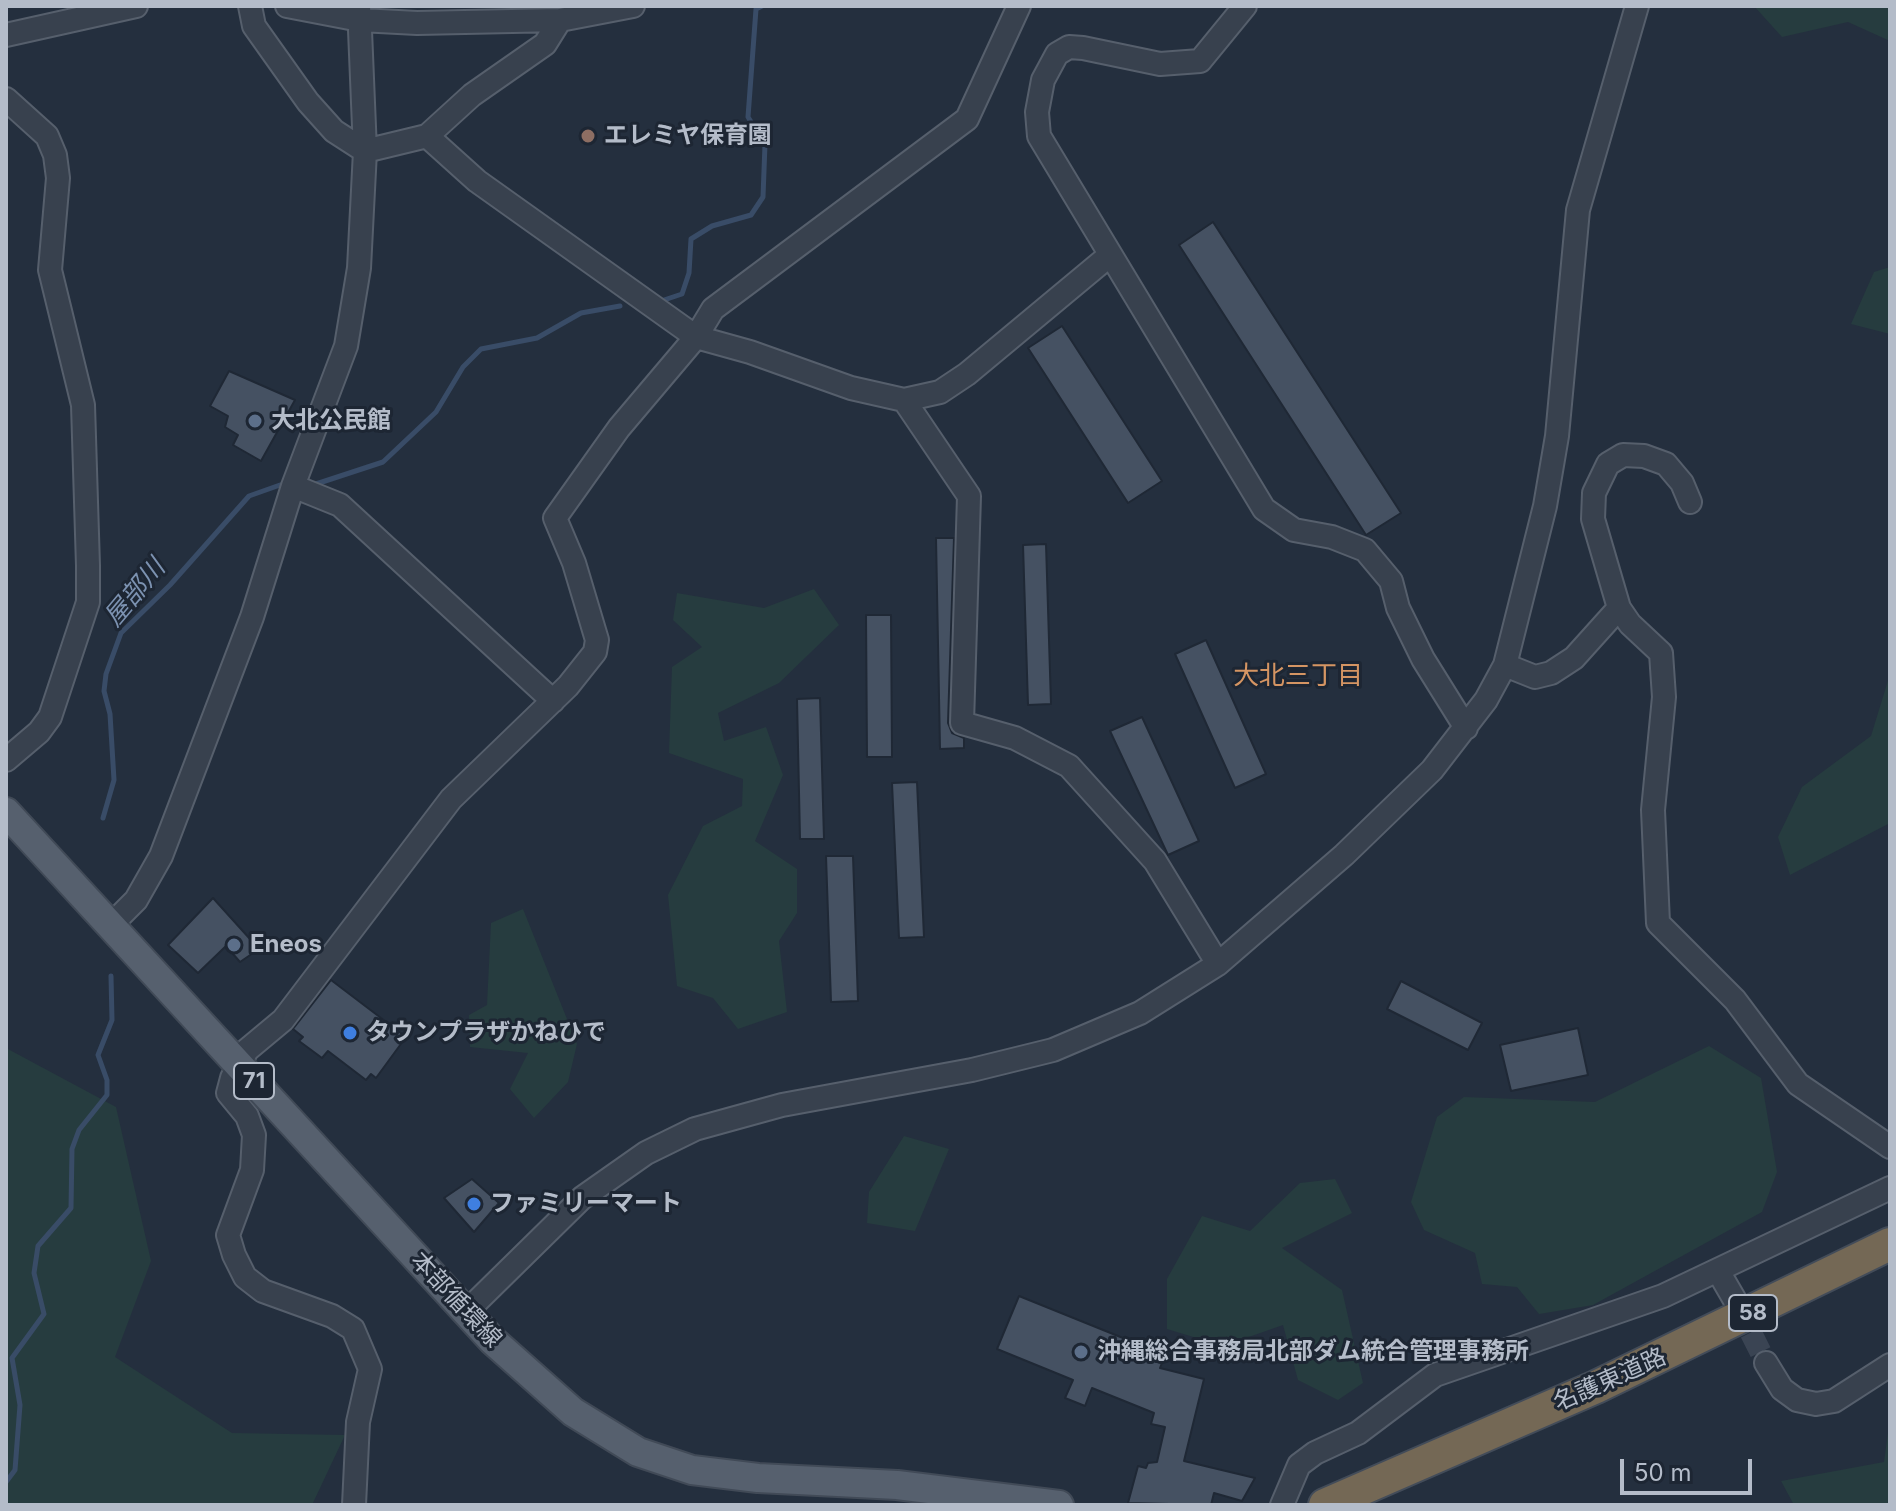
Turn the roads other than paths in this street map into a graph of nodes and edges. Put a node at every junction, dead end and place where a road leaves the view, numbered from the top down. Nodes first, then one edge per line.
1 (136, 6) edge
2 (250, 6) edge
3 (287, 6) edge
4 (633, 6) edge
5 (1019, 6) edge
6 (1245, 6) edge
7 (1637, 6) edge
8 (359, 13) edge
9 (560, 20) junction
10 (6, 35) edge
11 (6, 99) edge
12 (427, 136) junction
13 (365, 151) junction
14 (1110, 255) junction
15 (696, 337) junction
16 (904, 400) junction
17 (293, 486) junction
18 (1690, 502) dead end
19 (1619, 608) junction
20 (1505, 665) junction
21 (553, 701) junction
22 (1466, 728) junction
23 (6, 760) edge
24 (6, 812) edge
25 (109, 927) junction
26 (1218, 964) junction
27 (240, 1067) junction
28 (1890, 1147) edge
29 (1890, 1188) edge
30 (1890, 1244) edge
31 (1718, 1271) junction
32 (1736, 1302) tunnel mouth
33 (466, 1312) junction
34 (1766, 1363) tunnel mouth
35 (1890, 1365) edge
36 (354, 1505) edge
37 (1059, 1505) edge
38 (1282, 1505) edge
39 (1325, 1505) edge

1 - 10 street
2 - 13 street
3 - 8 street
4 - 9 street
5 - 15 street
6 - 14 street
7 - 20 street
8 - 9 street
8 - 13 street
9 - 12 street
11 - 23 street
12 - 13 street
12 - 15 street
13 - 17 street
14 - 16 street
14 - 22 street
15 - 16 street
15 - 21 street
16 - 26 street
17 - 21 street
17 - 25 street
18 - 19 street
19 - 20 street
19 - 28 street
20 - 22 street
21 - 27 street
22 - 26 street
24 - 25 main road, 本部循環線 / 71
25 - 27 main road, 本部循環線 / 71
26 - 33 street
27 - 33 main road, 本部循環線 / 71
27 - 36 street
29 - 31 street
30 - 39 highway, 名護東道路 / 58
31 - 32 street
31 - 38 street
33 - 37 main road, 本部循環線 / 71
34 - 35 street

